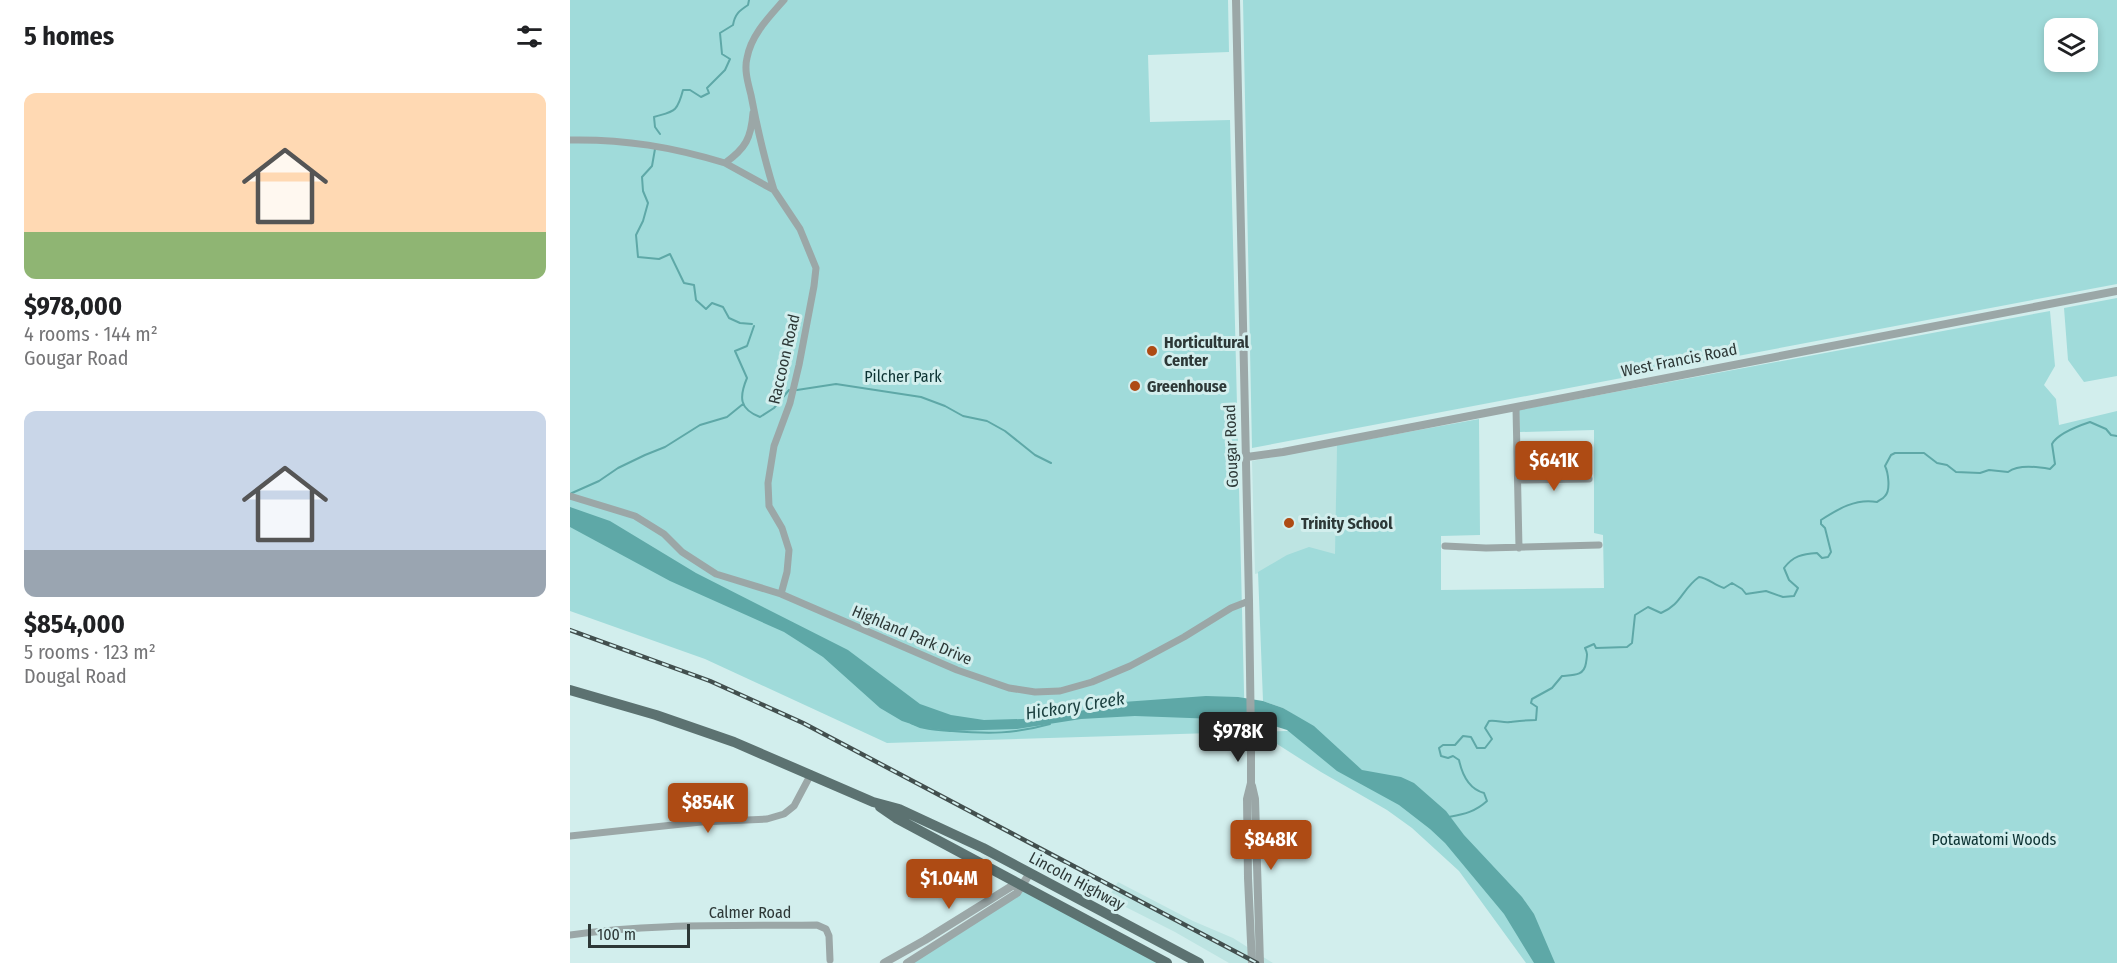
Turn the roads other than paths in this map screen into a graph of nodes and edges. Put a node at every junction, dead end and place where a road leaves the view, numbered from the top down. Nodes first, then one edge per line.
1 (784, 0) edge
2 (1236, 0) edge
3 (753, 113) junction
4 (570, 140) edge
5 (725, 163) junction
6 (774, 190) junction
7 (2117, 291) edge
8 (1516, 408) junction
9 (1247, 457) junction
10 (1589, 478) dead end
11 (1519, 480) junction
12 (570, 496) edge
13 (1599, 545) dead end
14 (1445, 546) dead end
15 (1520, 548) junction
16 (781, 594) junction
17 (1250, 601) junction
18 (570, 690) edge
19 (811, 774) junction
20 (1251, 783) junction
21 (873, 802) junction
22 (570, 836) edge
23 (1029, 873) junction
24 (1022, 885) junction
25 (570, 935) edge
26 (830, 960) dead end
27 (887, 962) edge
28 (907, 963) edge
29 (1167, 963) edge
30 (1198, 963) edge
31 (1252, 963) edge
32 (1260, 963) edge

1 - 3 street
2 - 9 street, Gougar Road
3 - 5 street
3 - 6 street
4 - 5 street, Raccoon Road
5 - 6 street, Raccoon Road
6 - 16 street, Raccoon Road
7 - 8 street, West Francis Road
8 - 9 street, West Francis Road
8 - 11 street
9 - 17 street, Gougar Road
10 - 11 street
11 - 15 street
12 - 16 street, Highland Park Drive
13 - 15 street
14 - 15 street
16 - 17 street, Highland Park Drive
17 - 20 street, Gougar Road
18 - 19 main road, Lincoln Highway
19 - 21 main road, Lincoln Highway
19 - 22 street
20 - 31 street, Gougar Road
20 - 32 street, Gougar Road
21 - 23 main road, Lincoln Highway
21 - 24 main road, Lincoln Highway
23 - 24 street
23 - 30 main road, Lincoln Highway
24 - 27 street
24 - 28 street
24 - 29 main road, Lincoln Highway
25 - 26 street, Calmer Road

